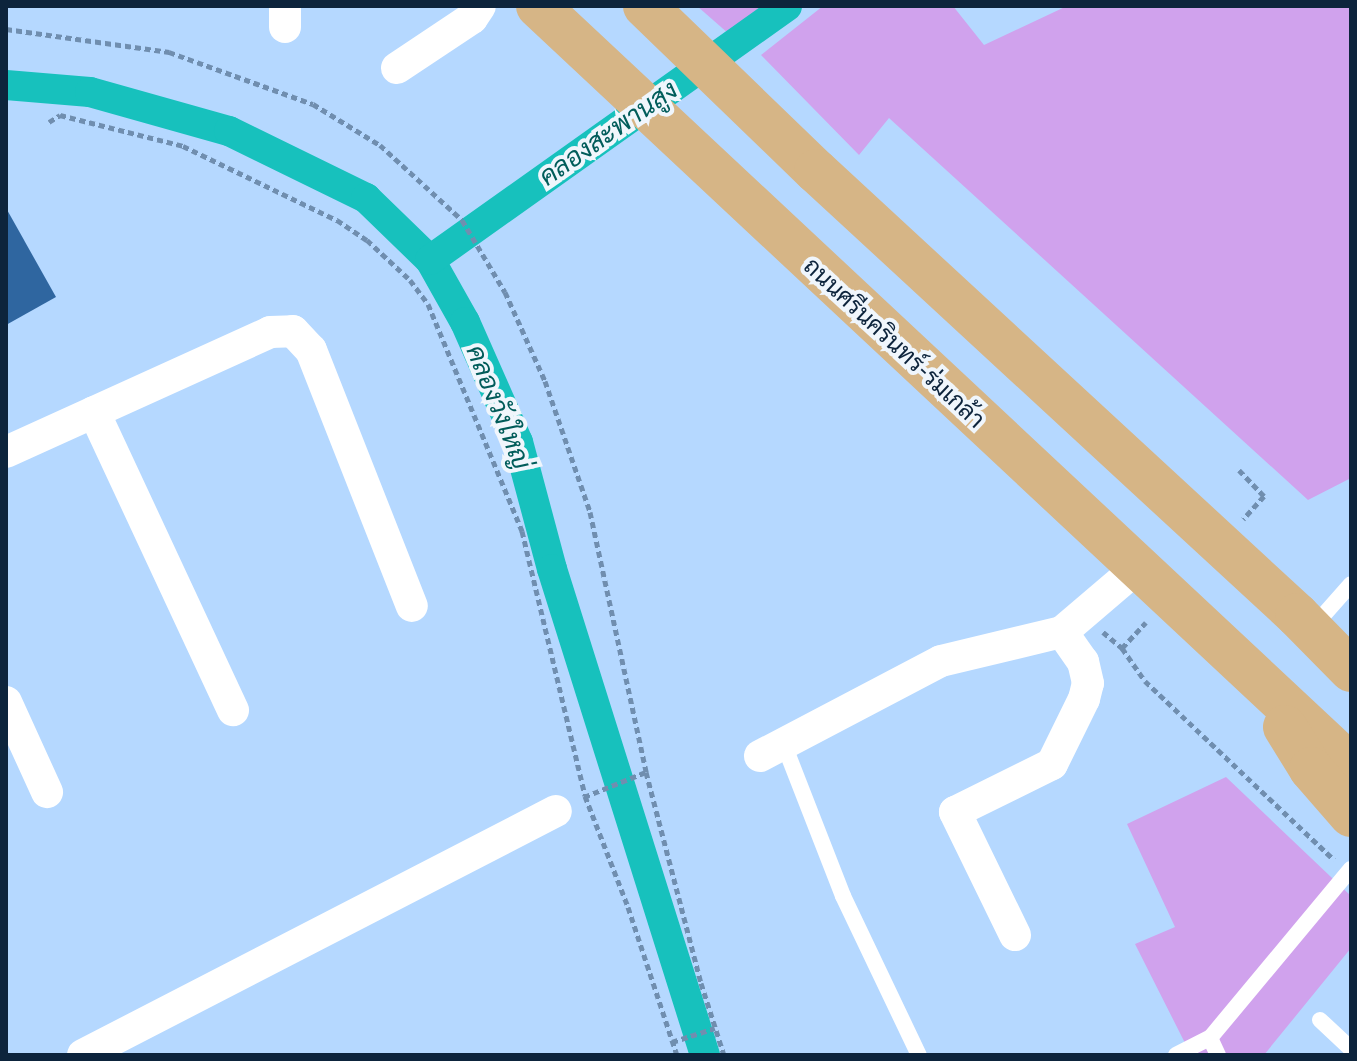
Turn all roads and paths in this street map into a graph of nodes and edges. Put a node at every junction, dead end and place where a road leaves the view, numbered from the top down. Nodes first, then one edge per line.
1 (480, 6) edge
2 (645, 6) edge
3 (539, 7) edge
4 (445, 18) edge
5 (6, 29) edge
6 (397, 68) dead end
7 (49, 122) dead end
8 (94, 412) junction
9 (6, 452) edge
10 (1239, 470) dead end
11 (1264, 496) dead end
12 (1138, 567) junction
13 (1351, 584) edge
14 (412, 606) dead end
15 (1305, 621) junction
16 (1101, 630) dead end
17 (1062, 632) junction
18 (1351, 653) edge
19 (1351, 670) edge
20 (1255, 677) junction
21 (6, 702) edge
22 (233, 710) dead end
23 (771, 749) joint
24 (1351, 766) edge
25 (646, 772) junction
26 (47, 792) dead end
27 (585, 796) junction
28 (567, 805) joint
29 (1351, 815) edge
30 (1346, 868) edge
31 (1015, 935) dead end
32 (1320, 1020) dead end
33 (715, 1028) junction
34 (1210, 1038) junction
35 (672, 1042) junction
36 (1351, 1049) edge
37 (83, 1055) edge
38 (677, 1055) edge
39 (724, 1055) edge
40 (919, 1055) edge
41 (1176, 1055) edge
42 (1218, 1055) edge

1 - 4 street
2 - 15 main road
3 - 12 main road, ถนนศรีนครินทร์-ร่มเกล้า
4 - 6 street
5 - 25 path
7 - 27 path
8 - 9 street
8 - 14 street
8 - 22 street
10 - 11 path
12 - 17 street
12 - 20 main road, ถนนศรีนครินทร์-ร่มเกล้า
13 - 15 lane
15 - 18 main road
15 - 19 main road
16 - 30 path
17 - 23 street
17 - 31 street
20 - 24 main road, ถนนศรีนครินทร์-ร่มเกล้า
20 - 29 main road, ถนนศรีนครินทร์-ร่มเกล้า
21 - 26 street
23 - 40 lane
25 - 27 path
25 - 33 path
27 - 28 path
27 - 35 path
28 - 37 street
30 - 34 lane
32 - 36 lane
33 - 35 path
33 - 39 path
34 - 41 lane
34 - 42 lane
35 - 38 path

